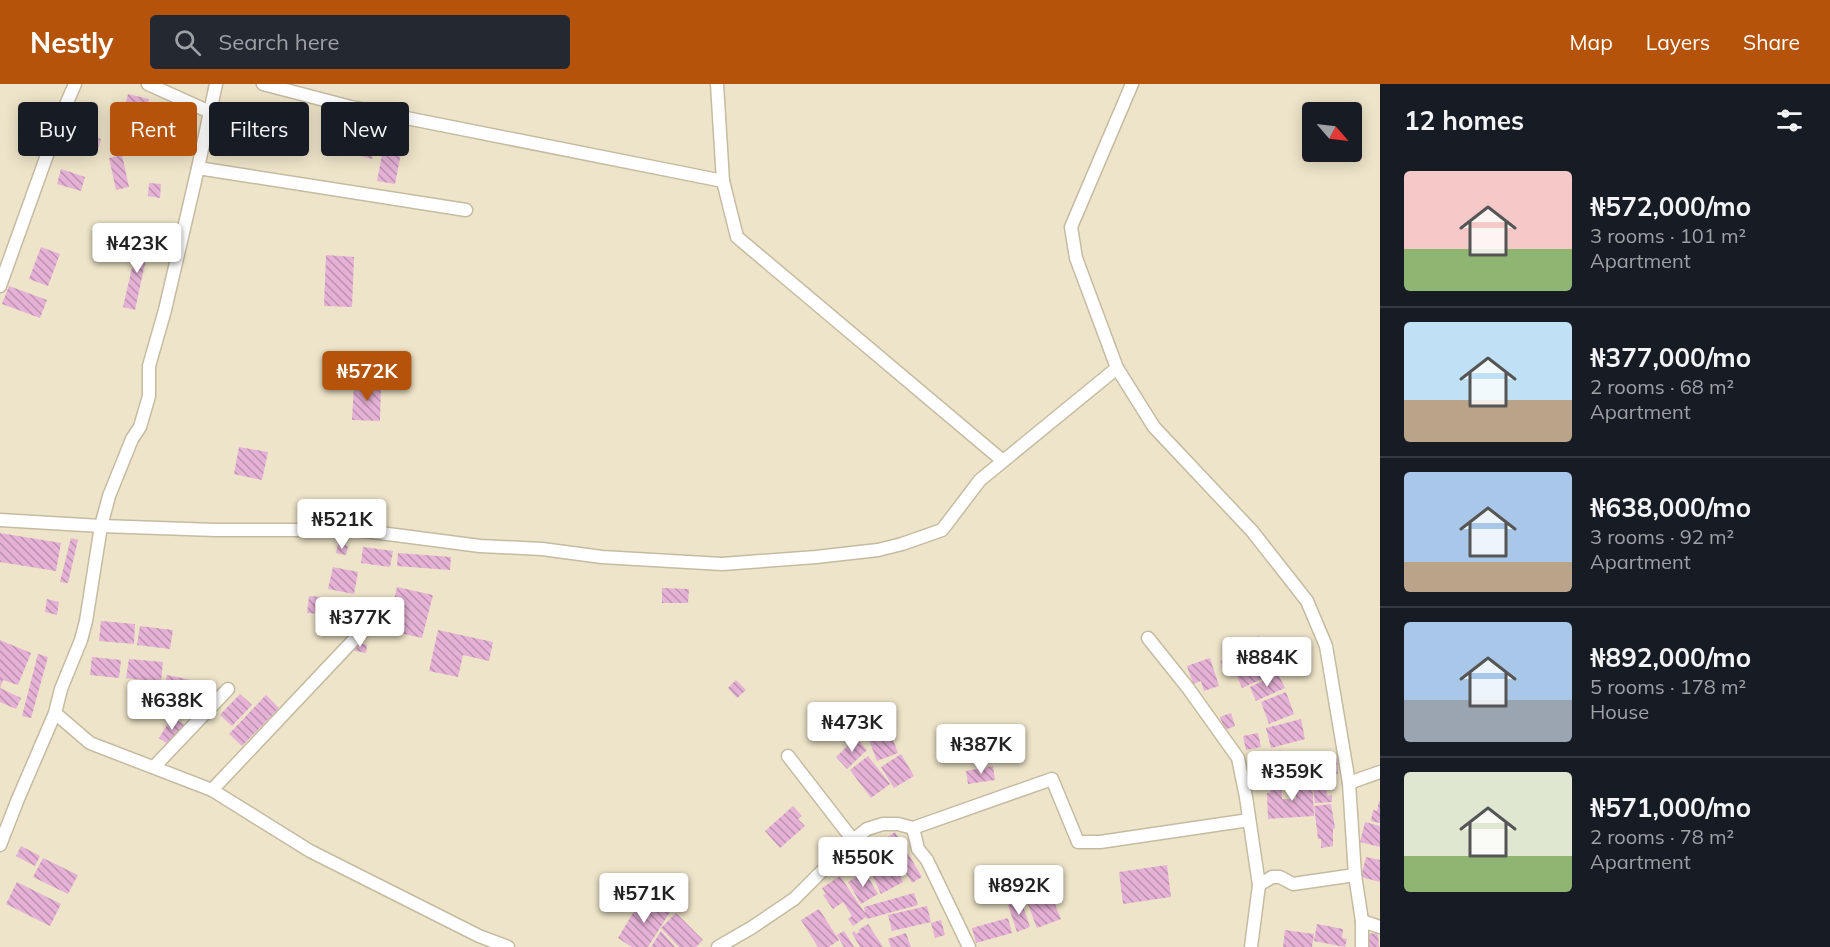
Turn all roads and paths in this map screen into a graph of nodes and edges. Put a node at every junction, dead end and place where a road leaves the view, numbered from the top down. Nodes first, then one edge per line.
1 (75, 84) edge
2 (148, 84) edge
3 (216, 84) edge
4 (263, 84) edge
5 (717, 84) edge
6 (1132, 84) edge
7 (212, 102) edge
8 (209, 112) edge
9 (209, 117) edge
10 (198, 168) junction
11 (723, 181) junction
12 (465, 210) dead end
13 (0, 286) edge
14 (1117, 369) junction
15 (1003, 461) junction
16 (0, 520) edge
17 (101, 526) junction
18 (365, 628) dead end
19 (1148, 638) dead end
20 (228, 689) dead end
21 (55, 713) junction
22 (788, 756) dead end
23 (154, 767) junction
24 (1380, 772) edge
25 (1349, 783) junction
26 (212, 790) junction
27 (1248, 820) junction
28 (913, 828) junction
29 (853, 840) junction
30 (0, 845) edge
31 (1355, 875) junction
32 (1259, 885) junction
33 (1362, 921) junction
34 (1380, 927) edge
35 (508, 947) edge
36 (718, 947) edge
37 (969, 947) edge
38 (1251, 947) edge
39 (1362, 947) edge

1 - 13 street
2 - 8 street
3 - 7 street
4 - 11 street
5 - 11 street
6 - 14 street
9 - 10 street
10 - 12 street
10 - 17 street
11 - 15 street
14 - 15 street
14 - 25 street
15 - 17 street
16 - 17 street
17 - 21 street
18 - 26 street
19 - 27 street
20 - 23 street
21 - 23 street
21 - 30 street
22 - 29 street
23 - 26 street
24 - 25 street
25 - 31 street
26 - 35 street
27 - 28 street
27 - 32 street
28 - 29 street
28 - 37 street
29 - 36 street
31 - 32 street
31 - 33 street
32 - 38 street
33 - 34 street
33 - 39 street

